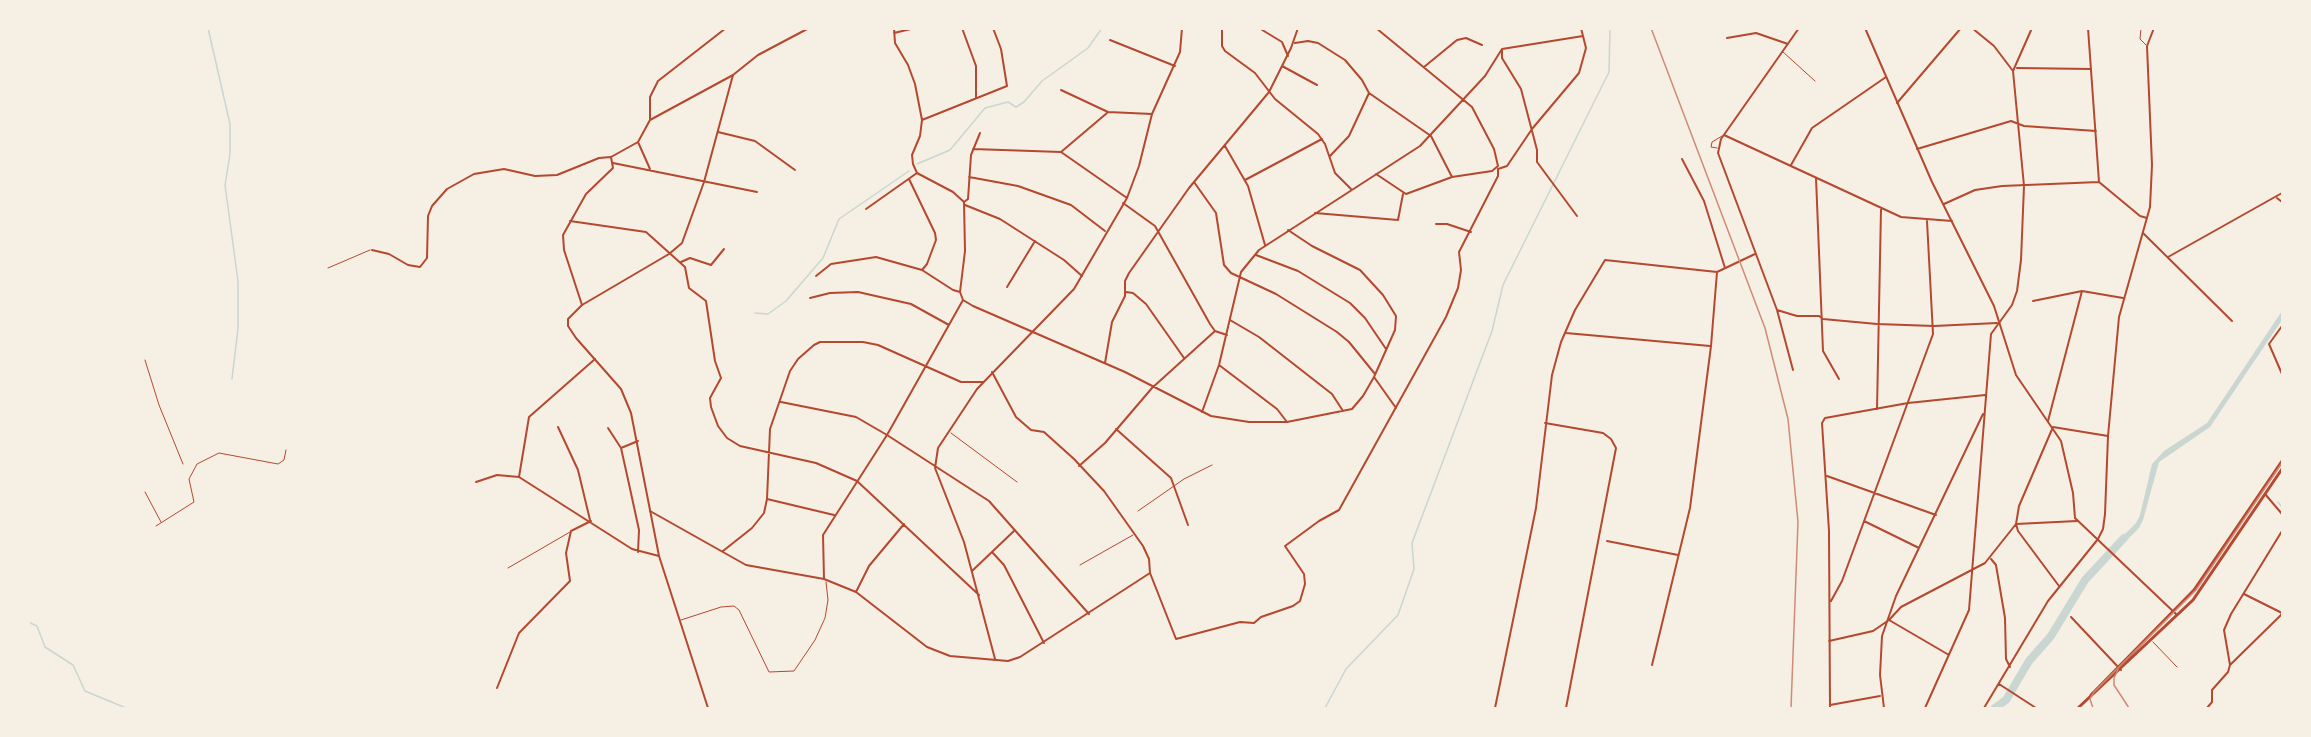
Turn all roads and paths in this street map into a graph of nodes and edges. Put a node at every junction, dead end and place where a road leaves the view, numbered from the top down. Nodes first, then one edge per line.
1 (726, 28) edge
2 (809, 28) edge
3 (915, 28) edge
4 (962, 28) edge
5 (993, 28) edge
6 (1182, 28) edge
7 (1222, 28) edge
8 (1259, 28) edge
9 (1298, 28) edge
10 (1376, 28) edge
11 (1581, 28) edge
12 (1799, 28) edge
13 (1865, 28) edge
14 (1961, 28) edge
15 (1972, 28) edge
16 (2032, 28) edge
17 (2088, 28) edge
18 (2141, 28) edge
19 (2154, 28) edge
20 (894, 31) edge
21 (1583, 36) junction
22 (1727, 38) dead end
23 (1110, 40) dead end
24 (1294, 42) junction
25 (1789, 44) junction
26 (1482, 45) dead end
27 (2147, 46) junction
28 (1502, 49) junction
29 (1784, 52) junction
30 (1288, 56) junction
31 (1175, 66) junction
32 (1282, 66) junction
33 (1424, 67) junction
34 (2017, 68) junction
35 (2091, 69) junction
36 (2013, 71) junction
37 (733, 75) junction
38 (1886, 77) junction
39 (1815, 81) dead end
40 (1317, 85) dead end
41 (1061, 90) dead end
42 (1269, 92) junction
43 (1369, 93) junction
44 (976, 98) junction
45 (1465, 100) junction
46 (1897, 103) junction
47 (1108, 112) junction
48 (1152, 114) junction
49 (650, 120) junction
50 (922, 120) junction
51 (2020, 123) junction
52 (1532, 129) junction
53 (717, 131) junction
54 (2096, 131) junction
55 (980, 133) dead end
56 (1724, 135) junction
57 (1431, 136) junction
58 (1323, 139) junction
59 (638, 142) junction
60 (1225, 146) junction
61 (1719, 148) junction
62 (973, 149) junction
63 (1917, 149) junction
64 (1061, 152) junction
65 (1330, 156) junction
66 (611, 157) junction
67 (1682, 159) dead end
68 (613, 163) junction
69 (1791, 165) junction
70 (1498, 169) junction
71 (651, 170) junction
72 (795, 170) dead end
73 (917, 173) junction
74 (1376, 174) junction
75 (969, 177) junction
76 (1452, 177) junction
77 (1816, 178) junction
78 (909, 179) junction
79 (1245, 180) junction
80 (704, 182) junction
81 (1194, 182) junction
82 (2099, 182) junction
83 (2025, 186) junction
84 (1351, 189) junction
85 (757, 192) dead end
86 (2283, 193) edge
87 (1403, 194) junction
88 (1127, 198) junction
89 (2277, 198) junction
90 (2283, 202) edge
91 (963, 203) junction
92 (1123, 203) junction
93 (1944, 204) junction
94 (866, 209) dead end
95 (1881, 209) junction
96 (1315, 213) junction
97 (1577, 216) dead end
98 (2147, 218) junction
99 (1927, 220) junction
100 (570, 221) junction
101 (1953, 221) junction
102 (1436, 224) dead end
103 (1288, 230) junction
104 (1105, 231) junction
105 (1158, 231) junction
106 (1471, 232) junction
107 (2143, 232) junction
108 (1035, 241) junction
109 (1265, 245) junction
110 (724, 249) dead end
111 (372, 250) joint
112 (669, 254) junction
113 (1255, 254) junction
114 (1756, 254) junction
115 (2168, 257) junction
116 (681, 262) junction
117 (1725, 267) junction
118 (328, 268) dead end
119 (922, 270) junction
120 (1717, 272) junction
121 (816, 276) dead end
122 (1082, 276) junction
123 (1239, 277) junction
124 (1007, 287) dead end
125 (2082, 291) junction
126 (960, 292) junction
127 (1126, 292) junction
128 (810, 298) dead end
129 (2123, 298) junction
130 (963, 300) junction
131 (2033, 301) dead end
132 (582, 305) junction
133 (1777, 310) junction
134 (1822, 319) junction
135 (1230, 320) junction
136 (2232, 321) dead end
137 (1999, 323) junction
138 (1877, 324) junction
139 (950, 325) junction
140 (1934, 326) junction
141 (2283, 326) edge
142 (1215, 331) junction
143 (1032, 333) junction
144 (1566, 333) junction
145 (1227, 335) junction
146 (1711, 346) junction
147 (1386, 349) junction
148 (595, 359) junction
149 (1184, 359) junction
150 (145, 360) dead end
151 (1105, 363) junction
152 (1219, 365) junction
153 (928, 366) junction
154 (1793, 370) dead end
155 (992, 372) junction
156 (2283, 374) edge
157 (1374, 375) junction
158 (1839, 379) dead end
159 (984, 382) junction
160 (1152, 388) junction
161 (1985, 395) junction
162 (780, 402) junction
163 (1908, 403) junction
164 (1396, 408) junction
165 (1876, 409) junction
166 (1343, 411) junction
167 (1984, 412) junction
168 (1202, 413) junction
169 (2048, 421) junction
170 (1287, 422) junction
171 (1545, 423) junction
172 (558, 427) dead end
173 (2053, 427) junction
174 (608, 428) dead end
175 (1116, 429) junction
176 (948, 431) junction
177 (887, 435) junction
178 (2108, 436) junction
179 (638, 441) junction
180 (621, 448) junction
181 (286, 450) dead end
182 (770, 453) junction
183 (2283, 461) edge
184 (183, 464) dead end
185 (1212, 465) dead end
186 (1078, 466) junction
187 (935, 468) junction
188 (2283, 469) edge
189 (1827, 476) junction
190 (519, 477) junction
191 (857, 481) junction
192 (476, 482) dead end
193 (1017, 482) dead end
194 (1175, 485) junction
195 (145, 492) dead end
196 (1875, 492) junction
197 (2265, 494) junction
198 (767, 499) junction
199 (650, 511) junction
200 (1138, 511) dead end
201 (2283, 514) edge
202 (835, 515) junction
203 (1936, 515) junction
204 (591, 521) junction
205 (1864, 521) junction
206 (2077, 521) junction
207 (161, 523) junction
208 (904, 524) junction
209 (2016, 524) junction
210 (1188, 525) dead end
211 (156, 526) dead end
212 (1015, 530) junction
213 (571, 531) junction
214 (2283, 531) edge
215 (1135, 534) junction
216 (2098, 539) junction
217 (1607, 541) dead end
218 (1919, 548) junction
219 (723, 551) junction
220 (638, 552) junction
221 (992, 552) junction
222 (1678, 555) junction
223 (659, 556) junction
224 (1991, 559) junction
225 (1080, 565) dead end
226 (508, 568) dead end
227 (972, 571) junction
228 (1970, 571) junction
229 (1150, 573) junction
230 (824, 579) junction
231 (2059, 586) junction
232 (856, 592) junction
233 (2244, 594) junction
234 (979, 595) junction
235 (1830, 603) junction
236 (2174, 612) junction
237 (2283, 613) edge
238 (1089, 614) junction
239 (2178, 615) junction
240 (2071, 617) dead end
241 (1889, 620) junction
242 (680, 621) junction
243 (1829, 641) junction
244 (2152, 641) junction
245 (1044, 643) junction
246 (1950, 656) junction
247 (996, 660) junction
248 (1652, 665) dead end
249 (2230, 665) junction
250 (2118, 666) junction
251 (2010, 667) junction
252 (2177, 667) dead end
253 (2121, 670) junction
254 (2000, 685) junction
255 (497, 688) dead end
256 (1881, 696) junction
257 (2090, 697) junction
258 (1830, 707) edge
259 (708, 708) edge
260 (1496, 708) edge
261 (1566, 708) edge
262 (1884, 708) edge
263 (1925, 708) edge
264 (1984, 708) edge
265 (2036, 708) edge
266 (2079, 708) edge
267 (2207, 708) edge

1 - 49 street
2 - 37 street
3 - 20 street
4 - 44 street
5 - 44 street
6 - 31 street
7 - 42 street
8 - 30 street
9 - 24 street
10 - 33 street
11 - 21 street
12 - 25 street
13 - 38 street
14 - 46 street
15 - 36 street
16 - 34 street
17 - 35 street
18 - 27 lane
19 - 27 street
20 - 50 street
21 - 28 street
21 - 52 street
22 - 25 street
23 - 31 street
24 - 30 street
24 - 43 street
25 - 29 street
26 - 33 street
27 - 98 street
28 - 45 street
28 - 52 street
29 - 39 lane
29 - 56 street
30 - 32 street
31 - 48 street
32 - 40 street
32 - 42 street
33 - 45 street
34 - 35 street
34 - 36 street
35 - 54 street
36 - 51 street
37 - 49 street
37 - 53 street
38 - 46 street
38 - 69 street
41 - 47 street
42 - 58 street
42 - 60 street
43 - 57 street
43 - 65 street
44 - 50 street
45 - 57 street
45 - 70 street
46 - 63 street
47 - 48 street
47 - 64 street
48 - 88 street
49 - 59 street
50 - 73 street
51 - 54 street
51 - 63 street
51 - 83 street
52 - 70 street
52 - 97 street
53 - 72 street
53 - 80 street
54 - 82 street
55 - 62 street
56 - 61 street
56 - 61 lane
56 - 69 street
57 - 74 street
57 - 76 street
58 - 65 street
58 - 79 street
59 - 66 street
59 - 71 street
60 - 79 street
60 - 81 street
61 - 114 street
62 - 64 street
62 - 75 street
63 - 93 street
64 - 88 street
65 - 84 street
66 - 68 street
66 - 111 street
67 - 117 street
68 - 71 street
68 - 100 street
69 - 77 street
70 - 76 street
70 - 106 street
71 - 80 street
73 - 78 street
73 - 91 street
74 - 84 street
74 - 87 street
75 - 91 street
75 - 104 street
76 - 87 street
77 - 95 street
77 - 134 street
78 - 94 street
78 - 119 street
79 - 109 street
80 - 85 street
80 - 112 street
81 - 105 street
81 - 123 street
82 - 83 street
82 - 98 street
83 - 93 street
83 - 137 street
84 - 96 street
86 - 89 street
87 - 96 street
88 - 92 street
89 - 90 street
89 - 115 street
91 - 108 street
91 - 126 street
92 - 104 street
92 - 105 street
93 - 101 street
95 - 99 street
95 - 138 street
96 - 103 street
98 - 107 street
99 - 101 street
99 - 140 street
100 - 112 street
100 - 132 street
101 - 137 street
102 - 106 street
103 - 109 street
103 - 147 street
104 - 122 street
105 - 127 street
105 - 142 street
106 - 164 street
107 - 115 street
107 - 129 street
108 - 122 street
108 - 124 street
109 - 113 street
110 - 116 street
111 - 118 lane
112 - 116 street
112 - 132 street
113 - 123 street
113 - 147 street
114 - 117 street
114 - 133 street
115 - 136 street
116 - 182 street
117 - 120 street
119 - 121 street
119 - 126 street
120 - 144 street
120 - 146 street
122 - 143 street
123 - 135 street
123 - 157 street
125 - 129 street
125 - 131 street
125 - 169 street
126 - 130 street
127 - 149 street
127 - 151 street
128 - 139 street
129 - 178 street
130 - 139 street
130 - 143 street
132 - 148 street
133 - 134 street
133 - 154 street
134 - 138 street
134 - 158 street
135 - 145 street
135 - 166 street
137 - 140 street
137 - 161 street
137 - 169 street
138 - 140 street
138 - 165 street
139 - 153 street
140 - 163 street
141 - 156 street
142 - 145 street
142 - 149 street
143 - 151 street
143 - 155 street
144 - 146 street
144 - 171 street
145 - 152 street
146 - 222 street
147 - 157 street
148 - 179 street
148 - 190 street
149 - 160 street
150 - 184 lane
151 - 160 street
152 - 168 street
152 - 170 street
153 - 159 street
153 - 162 street
153 - 177 street
155 - 159 street
155 - 186 street
157 - 164 street
157 - 166 street
159 - 176 street
160 - 168 street
160 - 175 street
161 - 163 street
161 - 167 street
162 - 177 street
162 - 182 street
163 - 165 street
163 - 196 street
164 - 229 street
165 - 189 street
166 - 170 street
167 - 203 street
167 - 228 street
168 - 170 street
169 - 173 street
171 - 260 street
171 - 261 street
172 - 204 street
173 - 178 street
173 - 206 street
173 - 209 street
174 - 180 street
175 - 186 street
175 - 194 street
176 - 187 street
176 - 193 lane
177 - 187 street
177 - 191 street
178 - 216 street
179 - 180 street
179 - 199 street
180 - 220 street
181 - 207 lane
182 - 191 street
182 - 198 street
183 - 236 main road
185 - 194 lane
186 - 215 street
187 - 212 street
187 - 227 street
188 - 197 main road
189 - 196 street
189 - 235 street
190 - 192 street
190 - 204 street
191 - 202 street
191 - 208 street
194 - 200 lane
194 - 210 street
195 - 207 lane
196 - 203 street
196 - 205 street
197 - 201 street
197 - 239 main road
198 - 202 street
198 - 219 street
199 - 219 street
199 - 223 street
202 - 230 street
203 - 218 street
204 - 213 street
204 - 220 street
205 - 218 street
205 - 235 street
206 - 209 street
206 - 216 street
207 - 211 lane
208 - 232 street
208 - 234 street
209 - 224 street
209 - 231 street
212 - 221 street
212 - 238 street
213 - 226 lane
213 - 255 street
214 - 233 street
215 - 225 lane
215 - 229 street
216 - 231 street
216 - 236 street
217 - 222 street
218 - 241 street
219 - 230 street
220 - 223 street
221 - 227 street
221 - 245 street
222 - 248 street
223 - 242 street
224 - 228 street
224 - 251 street
227 - 234 street
228 - 241 street
228 - 246 street
229 - 238 street
230 - 232 street
230 - 242 lane
231 - 251 street
232 - 247 street
233 - 237 street
233 - 249 street
234 - 247 street
235 - 243 street
236 - 239 street
236 - 250 main road
237 - 249 street
238 - 245 street
239 - 244 main road
240 - 250 street
241 - 243 street
241 - 246 street
241 - 256 street
242 - 259 street
243 - 258 street
244 - 252 lane
244 - 253 main road
245 - 247 street
246 - 263 street
249 - 267 street
250 - 253 street
250 - 257 main road
251 - 254 street
253 - 257 main road
254 - 264 street
254 - 265 street
256 - 258 street
256 - 262 street
257 - 266 main road

